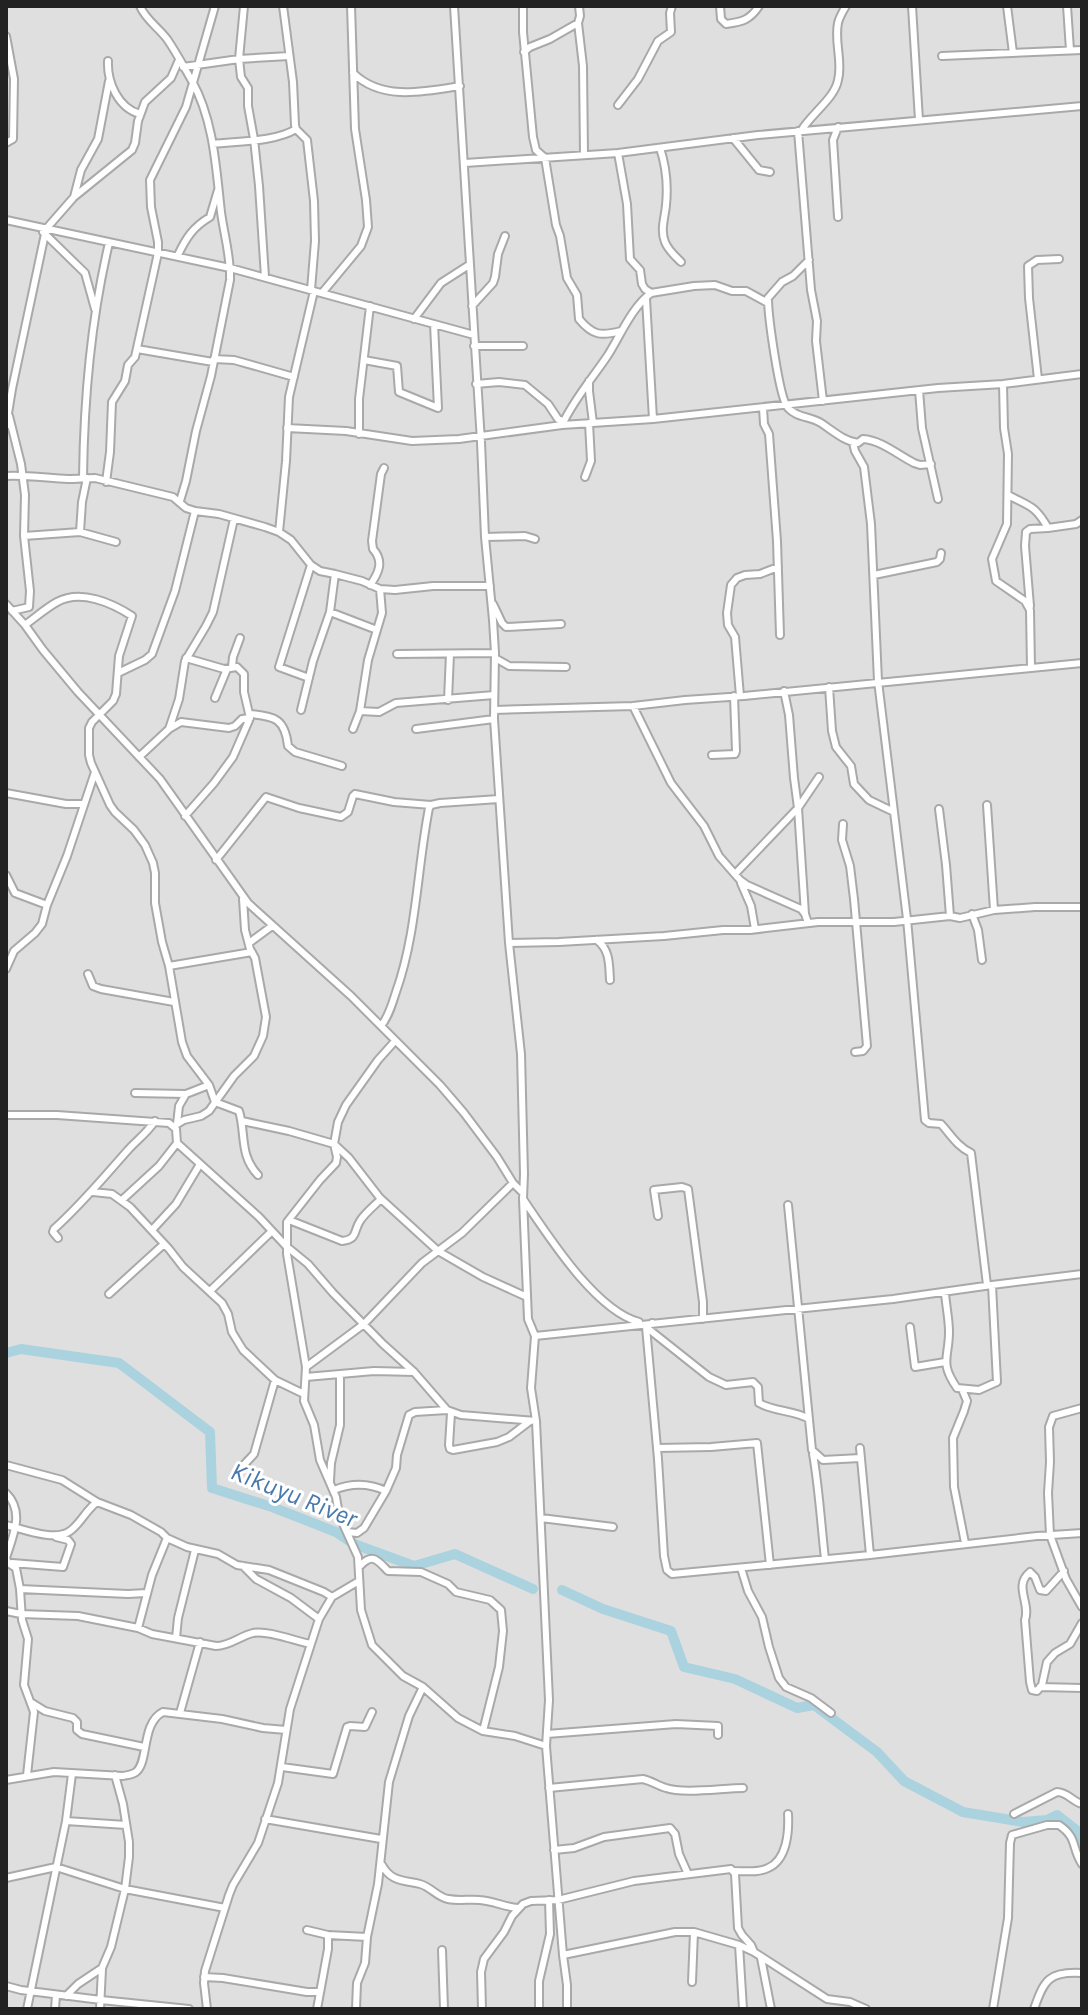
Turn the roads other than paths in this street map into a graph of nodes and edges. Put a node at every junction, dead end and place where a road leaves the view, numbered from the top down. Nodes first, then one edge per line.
1 (140, 6) edge
2 (215, 6) edge
3 (244, 6) edge
4 (283, 6) edge
5 (351, 6) edge
6 (454, 6) edge
7 (523, 6) edge
8 (579, 6) edge
9 (672, 6) edge
10 (720, 6) edge
11 (759, 6) edge
12 (846, 6) edge
13 (912, 6) edge
14 (1007, 6) edge
15 (1067, 6) edge
16 (578, 23) junction
17 (6, 36) edge
18 (1070, 50) junction
19 (1082, 50) edge
20 (524, 52) junction
21 (1013, 53) junction
22 (289, 56) junction
23 (942, 56) dead end
24 (239, 59) junction
25 (108, 61) dead end
26 (199, 64) junction
27 (183, 66) junction
28 (353, 73) junction
29 (171, 78) junction
30 (109, 81) junction
31 (193, 83) junction
32 (460, 86) junction
33 (199, 95) junction
34 (618, 105) dead end
35 (1082, 106) edge
36 (186, 107) junction
37 (140, 114) junction
38 (919, 120) junction
39 (838, 127) junction
40 (296, 129) junction
41 (800, 131) junction
42 (733, 138) junction
43 (254, 139) junction
44 (6, 143) edge
45 (213, 144) junction
46 (660, 148) junction
47 (618, 153) junction
48 (584, 155) junction
49 (545, 158) junction
50 (465, 163) junction
51 (770, 172) dead end
52 (220, 185) junction
53 (74, 197) junction
54 (838, 217) dead end
55 (6, 220) edge
56 (42, 230) junction
57 (505, 236) dead end
58 (109, 243) junction
59 (158, 253) junction
60 (178, 255) junction
61 (1059, 259) dead end
62 (809, 260) junction
63 (681, 262) dead end
64 (469, 265) junction
65 (230, 268) junction
66 (265, 277) junction
67 (316, 291) junction
68 (648, 295) junction
69 (768, 303) junction
70 (370, 306) junction
71 (472, 306) junction
72 (96, 313) junction
73 (414, 319) junction
74 (434, 324) junction
75 (621, 331) junction
76 (474, 335) junction
77 (474, 346) junction
78 (523, 346) dead end
79 (137, 349) junction
80 (213, 360) junction
81 (364, 360) junction
82 (1082, 374) edge
83 (294, 377) junction
84 (1038, 379) junction
85 (589, 381) junction
86 (476, 384) junction
87 (1003, 384) junction
88 (9, 389) edge
89 (919, 390) junction
90 (823, 401) junction
91 (785, 406) junction
92 (763, 408) junction
93 (8, 413) junction
94 (653, 419) junction
95 (563, 423) junction
96 (591, 423) junction
97 (6, 426) edge
98 (287, 428) junction
99 (359, 434) junction
100 (480, 437) junction
101 (853, 443) junction
102 (931, 464) junction
103 (384, 468) dead end
104 (6, 476) edge
105 (22, 476) junction
106 (85, 477) junction
107 (585, 477) dead end
108 (106, 482) junction
109 (1008, 495) junction
110 (938, 499) dead end
111 (180, 501) junction
112 (195, 511) junction
113 (234, 519) junction
114 (1082, 520) edge
115 (1048, 528) junction
116 (80, 532) junction
117 (279, 532) junction
118 (24, 536) junction
119 (485, 537) junction
120 (535, 539) dead end
121 (116, 542) dead end
122 (941, 553) dead end
123 (311, 565) junction
124 (778, 567) junction
125 (335, 574) junction
126 (874, 575) junction
127 (370, 585) junction
128 (490, 586) junction
129 (380, 589) junction
130 (490, 597) junction
131 (6, 604) edge
132 (1030, 610) junction
133 (12, 611) junction
134 (330, 612) junction
135 (561, 624) dead end
136 (25, 625) junction
137 (377, 630) junction
138 (780, 635) dead end
139 (240, 638) dead end
140 (397, 654) dead end
141 (450, 654) junction
142 (495, 655) junction
143 (186, 658) junction
144 (1082, 666) edge
145 (566, 667) dead end
146 (230, 668) junction
147 (1031, 668) junction
148 (118, 673) junction
149 (309, 678) junction
150 (878, 681) junction
151 (829, 687) junction
152 (784, 691) junction
153 (494, 695) junction
154 (737, 696) junction
155 (215, 698) dead end
156 (448, 700) junction
157 (633, 706) junction
158 (301, 710) dead end
159 (494, 710) junction
160 (360, 711) junction
161 (99, 714) junction
162 (250, 716) junction
163 (494, 719) junction
164 (169, 729) junction
165 (353, 729) dead end
166 (416, 729) dead end
167 (712, 755) dead end
168 (139, 757) junction
169 (342, 766) dead end
170 (95, 772) junction
171 (819, 777) dead end
172 (6, 793) edge
173 (499, 799) junction
174 (83, 804) junction
175 (431, 805) junction
176 (987, 805) dead end
177 (798, 808) junction
178 (939, 809) dead end
179 (894, 812) junction
180 (185, 816) junction
181 (843, 824) dead end
182 (216, 860) junction
183 (6, 875) edge
184 (738, 877) junction
185 (242, 895) junction
186 (47, 905) junction
187 (1082, 907) edge
188 (994, 910) junction
189 (805, 914) junction
190 (972, 914) junction
191 (950, 916) junction
192 (907, 919) junction
193 (856, 922) junction
194 (808, 923) junction
195 (272, 926) junction
196 (755, 929) junction
197 (597, 940) junction
198 (249, 943) junction
199 (509, 943) junction
200 (252, 952) junction
201 (982, 960) dead end
202 (169, 966) junction
203 (6, 969) edge
204 (88, 974) dead end
205 (610, 980) dead end
206 (174, 1002) junction
207 (381, 1026) junction
208 (395, 1041) junction
209 (855, 1052) dead end
210 (209, 1085) junction
211 (135, 1093) dead end
212 (186, 1094) junction
213 (215, 1102) junction
214 (6, 1115) edge
215 (155, 1121) junction
216 (242, 1121) junction
217 (175, 1125) junction
218 (177, 1143) junction
219 (334, 1144) junction
220 (200, 1164) junction
221 (258, 1175) dead end
222 (513, 1183) junction
223 (93, 1192) junction
224 (523, 1196) junction
225 (381, 1199) junction
226 (122, 1200) junction
227 (788, 1205) dead end
228 (658, 1216) dead end
229 (288, 1221) junction
230 (152, 1230) junction
231 (274, 1233) junction
232 (58, 1238) dead end
233 (164, 1244) junction
234 (286, 1246) junction
235 (438, 1251) junction
236 (1082, 1274) edge
237 (989, 1285) junction
238 (210, 1291) junction
239 (945, 1293) junction
240 (109, 1294) dead end
241 (527, 1297) junction
242 (798, 1308) junction
243 (703, 1319) junction
244 (364, 1324) junction
245 (648, 1325) junction
246 (910, 1327) dead end
247 (535, 1336) junction
248 (945, 1362) junction
249 (306, 1367) junction
250 (414, 1372) junction
251 (340, 1374) junction
252 (306, 1377) junction
253 (275, 1380) junction
254 (962, 1389) junction
255 (304, 1394) junction
256 (1082, 1408) edge
257 (449, 1411) junction
258 (809, 1419) junction
259 (533, 1421) junction
260 (657, 1448) junction
261 (860, 1448) dead end
262 (812, 1450) junction
263 (860, 1458) junction
264 (8, 1466) edge
265 (240, 1469) dead end
266 (6, 1476) edge
267 (330, 1481) junction
268 (334, 1490) junction
269 (386, 1491) junction
270 (6, 1493) edge
271 (97, 1502) junction
272 (541, 1518) junction
273 (6, 1525) edge
274 (15, 1527) junction
275 (613, 1527) dead end
276 (348, 1532) junction
277 (1082, 1533) edge
278 (1050, 1535) junction
279 (55, 1537) junction
280 (167, 1538) junction
281 (965, 1543) junction
282 (195, 1550) junction
283 (870, 1555) junction
284 (825, 1559) junction
285 (8, 1563) junction
286 (770, 1565) junction
287 (243, 1566) junction
288 (360, 1566) junction
289 (741, 1568) junction
290 (1064, 1571) junction
291 (359, 1581) junction
292 (20, 1589) junction
293 (146, 1593) junction
294 (332, 1597) junction
295 (1082, 1607) edge
296 (6, 1611) edge
297 (21, 1614) junction
298 (319, 1619) junction
299 (1082, 1623) edge
300 (138, 1628) junction
301 (176, 1638) junction
302 (200, 1642) junction
303 (310, 1644) junction
304 (423, 1687) junction
305 (1040, 1687) junction
306 (1082, 1688) edge
307 (32, 1703) junction
308 (372, 1712) dead end
309 (180, 1713) junction
310 (831, 1713) dead end
311 (286, 1730) junction
312 (483, 1731) junction
313 (547, 1734) junction
314 (718, 1735) dead end
315 (546, 1746) junction
316 (144, 1747) junction
317 (282, 1767) junction
318 (72, 1774) junction
319 (27, 1775) junction
320 (115, 1775) junction
321 (6, 1780) edge
322 (549, 1788) junction
323 (743, 1788) dead end
324 (1082, 1804) edge
325 (788, 1814) dead end
326 (1014, 1814) dead end
327 (265, 1819) junction
328 (66, 1821) junction
329 (126, 1825) junction
330 (381, 1839) junction
331 (554, 1850) junction
332 (381, 1863) junction
333 (1082, 1864) edge
334 (56, 1867) junction
335 (734, 1871) junction
336 (688, 1874) junction
337 (6, 1878) edge
338 (125, 1889) junction
339 (549, 1900) junction
340 (558, 1900) junction
341 (225, 1908) junction
342 (518, 1908) junction
343 (307, 1930) dead end
344 (694, 1932) junction
345 (328, 1935) junction
346 (367, 1937) junction
347 (739, 1945) junction
348 (442, 1950) dead end
349 (563, 1955) junction
350 (757, 1955) junction
351 (102, 1968) junction
352 (1082, 1973) edge
353 (204, 1977) junction
354 (692, 1982) dead end
355 (6, 1986) edge
356 (30, 1991) junction
357 (320, 1992) junction
358 (56, 1995) junction
359 (66, 1996) junction
360 (101, 2000) junction
361 (831, 2001) junction
362 (168, 2008) edge
363 (27, 2009) edge
364 (55, 2009) edge
365 (100, 2009) edge
366 (189, 2009) edge
367 (207, 2009) edge
368 (317, 2009) edge
369 (356, 2009) edge
370 (444, 2009) edge
371 (482, 2009) edge
372 (539, 2009) edge
373 (567, 2009) edge
374 (743, 2009) edge
375 (771, 2009) edge
376 (835, 2009) edge
377 (866, 2009) edge
378 (993, 2009) edge
379 (1034, 2009) edge

1 - 27 street
2 - 26 street
3 - 24 street
4 - 22 street
5 - 28 street
6 - 32 street
7 - 20 street
8 - 16 street
9 - 34 street
10 - 11 street
12 - 41 street
13 - 38 street
14 - 21 street
15 - 18 street
16 - 20 street
16 - 48 street
17 - 44 street
18 - 19 street
18 - 21 street
20 - 49 street
21 - 23 street
22 - 24 street
22 - 40 street
24 - 26 street
24 - 43 street
25 - 30 street
26 - 27 street
26 - 31 street
27 - 29 street
27 - 29 street
27 - 31 street
28 - 32 street
28 - 67 street
29 - 37 street
30 - 37 street
30 - 53 street
31 - 33 street
31 - 36 street
32 - 50 street
33 - 36 street
33 - 45 street
35 - 38 street
36 - 59 street
37 - 53 street
38 - 39 street
39 - 41 street
39 - 54 street
40 - 43 street
40 - 67 street
41 - 42 street
41 - 62 street
42 - 46 street
42 - 51 street
43 - 45 street
43 - 66 street
45 - 52 street
46 - 47 street
46 - 63 street
47 - 48 street
47 - 68 street
48 - 49 street
49 - 50 street
49 - 75 street
50 - 64 street
52 - 60 street
52 - 65 street
53 - 56 street
55 - 56 street
56 - 58 street
56 - 72 street
56 - 88 street
57 - 71 street
58 - 59 street
58 - 72 street
59 - 60 street
59 - 79 street
60 - 65 street
61 - 84 street
62 - 69 street
62 - 90 street
64 - 71 street
64 - 73 street
65 - 66 street
65 - 80 street
66 - 67 street
67 - 70 street
67 - 83 street
68 - 69 street
68 - 75 street
68 - 94 street
69 - 91 street
70 - 73 street
70 - 81 street
71 - 76 street
72 - 106 street
73 - 74 street
74 - 76 street
74 - 81 street
75 - 85 street
76 - 77 street
77 - 78 street
77 - 86 street
79 - 80 street
79 - 108 street
80 - 83 street
80 - 111 street
81 - 99 street
82 - 84 street
83 - 98 street
84 - 87 street
85 - 95 street
85 - 96 street
86 - 95 street
86 - 100 street
87 - 89 street
87 - 109 street
88 - 93 street
89 - 90 street
89 - 102 street
90 - 91 street
91 - 92 street
91 - 101 street
92 - 94 street
92 - 124 street
93 - 97 street
93 - 105 street
94 - 96 street
95 - 96 street
95 - 100 street
96 - 107 street
98 - 99 street
98 - 117 street
99 - 100 street
100 - 119 street
101 - 102 street
101 - 126 street
102 - 110 street
103 - 127 street
104 - 105 street
105 - 106 street
105 - 118 street
106 - 108 street
106 - 116 street
108 - 111 street
109 - 115 street
109 - 132 street
111 - 112 street
112 - 113 street
112 - 148 street
113 - 117 street
113 - 143 street
114 - 115 street
115 - 132 street
116 - 118 street
116 - 121 street
117 - 123 street
118 - 133 street
119 - 120 street
119 - 128 street
122 - 126 street
123 - 125 street
123 - 149 street
124 - 138 street
124 - 154 street
125 - 127 street
125 - 134 street
126 - 150 street
127 - 129 street
128 - 129 street
128 - 130 street
129 - 137 street
130 - 135 street
130 - 142 street
131 - 133 street
132 - 147 street
133 - 136 street
134 - 137 street
134 - 149 street
136 - 148 street
136 - 161 street
137 - 160 street
139 - 146 street
140 - 141 street
141 - 142 street
141 - 156 street
142 - 145 street
142 - 153 street
143 - 146 street
143 - 164 street
144 - 147 street
146 - 155 street
146 - 162 street
147 - 150 street
148 - 161 street
149 - 158 street
150 - 151 street
150 - 179 street
151 - 152 street
151 - 179 street
152 - 154 street
152 - 177 street
153 - 156 street
153 - 159 street
154 - 157 street
154 - 167 street
156 - 160 street
157 - 159 street
157 - 184 street
159 - 163 street
160 - 165 street
161 - 168 street
161 - 170 street
162 - 164 street
162 - 169 street
162 - 180 street
163 - 166 street
163 - 173 street
164 - 168 street
168 - 180 street
170 - 174 street
170 - 202 street
171 - 177 street
172 - 174 street
173 - 175 street
173 - 199 street
174 - 186 street
175 - 182 street
175 - 207 street
176 - 188 street
177 - 184 street
177 - 189 street
178 - 191 street
179 - 192 street
180 - 182 street
181 - 193 street
182 - 185 street
183 - 186 street
184 - 189 street
184 - 196 street
185 - 195 street
185 - 198 street
186 - 203 street
187 - 188 street
188 - 190 street
189 - 194 street
190 - 191 street
190 - 201 street
191 - 192 street
192 - 193 street
192 - 237 street
193 - 194 street
193 - 209 street
194 - 196 street
195 - 198 street
195 - 207 street
196 - 197 street
197 - 199 street
197 - 205 street
198 - 200 street
199 - 224 street
200 - 202 street
200 - 213 street
202 - 206 street
204 - 206 street
206 - 210 street
207 - 208 street
208 - 219 street
208 - 222 street
210 - 212 street
210 - 213 street
211 - 212 street
212 - 217 street
213 - 216 street
213 - 217 street
214 - 215 street
215 - 217 street
215 - 223 street
216 - 219 street
216 - 221 street
217 - 218 street
218 - 220 street
218 - 226 street
219 - 225 street
219 - 229 street
220 - 230 street
220 - 231 street
222 - 224 street
222 - 235 street
223 - 226 street
223 - 232 street
224 - 241 street
224 - 245 street
225 - 229 street
225 - 235 street
226 - 230 street
227 - 242 street
228 - 243 street
229 - 231 street
229 - 234 street
230 - 233 street
231 - 234 street
231 - 238 street
233 - 238 street
233 - 240 street
234 - 244 street
234 - 249 street
235 - 241 street
235 - 244 street
236 - 237 street
237 - 239 street
237 - 254 street
238 - 253 street
239 - 242 street
239 - 248 street
241 - 247 street
242 - 243 street
242 - 258 street
243 - 245 street
244 - 249 street
244 - 250 street
245 - 247 street
245 - 258 street
245 - 260 street
246 - 248 street
247 - 259 street
248 - 254 street
249 - 252 street
250 - 251 street
250 - 257 street
251 - 252 street
251 - 267 street
252 - 255 street
253 - 255 street
253 - 265 street
254 - 281 street
255 - 267 street
256 - 278 street
257 - 259 street
257 - 259 street
257 - 269 street
258 - 262 street
259 - 272 street
260 - 286 street
260 - 289 street
261 - 263 street
262 - 263 street
262 - 284 street
263 - 283 street
264 - 266 street
264 - 271 street
267 - 268 street
268 - 269 street
268 - 276 street
269 - 276 street
270 - 274 street
271 - 279 street
271 - 280 street
272 - 275 street
272 - 313 street
273 - 274 street
274 - 279 street
274 - 285 street
276 - 288 street
277 - 278 street
278 - 281 street
278 - 290 street
279 - 285 street
280 - 282 street
280 - 293 street
281 - 283 street
282 - 287 street
282 - 301 street
283 - 284 street
284 - 286 street
285 - 292 street
286 - 289 street
287 - 294 street
287 - 298 street
288 - 291 street
288 - 312 street
289 - 310 street
290 - 295 street
290 - 305 street
291 - 294 street
291 - 304 street
292 - 293 street
292 - 297 street
293 - 300 street
294 - 298 street
296 - 297 street
297 - 300 street
297 - 307 street
298 - 303 street
299 - 305 street
300 - 301 street
301 - 302 street
302 - 303 street
302 - 309 street
303 - 311 street
304 - 312 street
304 - 330 street
305 - 306 street
307 - 316 street
307 - 319 street
308 - 317 street
309 - 311 street
309 - 316 street
311 - 317 street
312 - 315 street
313 - 314 street
313 - 315 street
315 - 322 street
316 - 320 street
317 - 327 street
318 - 319 street
318 - 320 street
318 - 328 street
319 - 321 street
320 - 329 street
322 - 323 street
322 - 331 street
324 - 326 street
325 - 335 street
327 - 330 street
327 - 341 street
328 - 329 street
328 - 334 street
329 - 338 street
330 - 332 street
331 - 336 street
331 - 340 street
332 - 342 street
332 - 346 street
333 - 378 street
334 - 337 street
334 - 338 street
334 - 356 street
335 - 336 street
335 - 350 street
336 - 340 street
338 - 341 street
338 - 351 street
339 - 340 street
339 - 342 street
339 - 372 street
340 - 349 street
341 - 353 street
342 - 371 street
343 - 345 street
344 - 347 street
344 - 349 street
344 - 354 street
345 - 346 street
345 - 357 street
346 - 369 street
347 - 350 street
347 - 374 street
348 - 370 street
349 - 373 street
350 - 361 street
350 - 375 street
351 - 359 street
351 - 360 street
352 - 379 street
353 - 357 street
353 - 367 street
355 - 356 street
356 - 358 street
356 - 363 street
357 - 368 street
358 - 359 street
358 - 364 street
359 - 360 street
360 - 362 street
360 - 365 street
361 - 376 street
361 - 377 street
362 - 366 street

